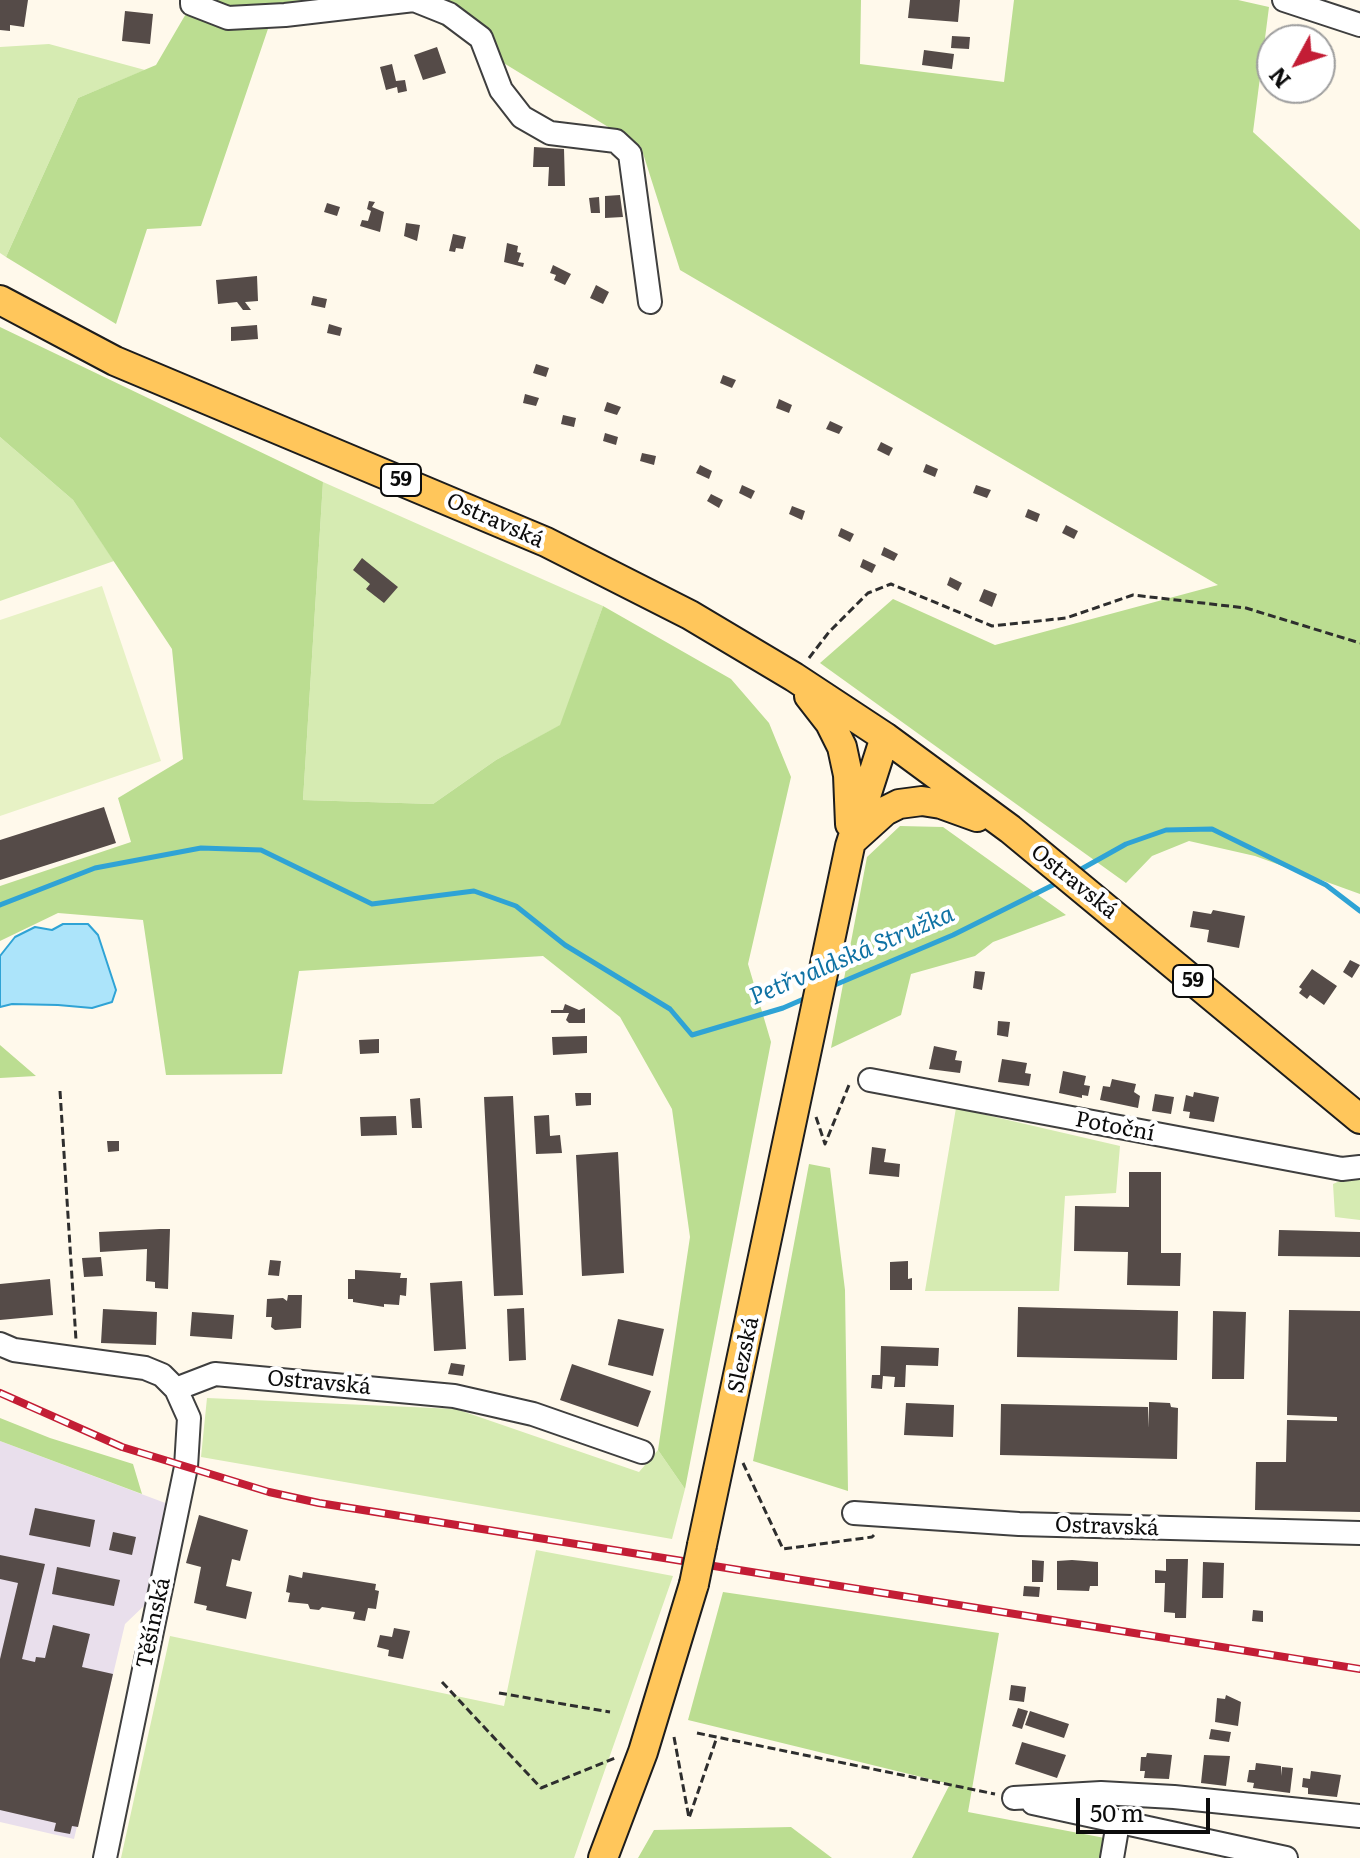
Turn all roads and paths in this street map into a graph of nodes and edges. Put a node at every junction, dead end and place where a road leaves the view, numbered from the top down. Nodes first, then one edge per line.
1 (192, 0) edge
2 (1284, 0) edge
3 (1360, 25) edge
4 (0, 300) edge
5 (650, 302) dead end
6 (1360, 643) edge
7 (794, 677) junction
8 (885, 737) junction
9 (1010, 829) junction
10 (851, 842) junction
11 (870, 1080) joint
12 (60, 1091) dead end
13 (812, 1105) dead end
14 (1360, 1119) edge
15 (1360, 1167) edge
16 (0, 1344) edge
17 (77, 1360) junction
18 (176, 1389) junction
19 (642, 1452) dead end
20 (740, 1456) dead end
21 (854, 1513) dead end
22 (888, 1516) junction
23 (1360, 1533) edge
24 (442, 1682) dead end
25 (499, 1693) dead end
26 (610, 1712) dead end
27 (697, 1733) dead end
28 (674, 1737) dead end
29 (717, 1737) junction
30 (619, 1757) dead end
31 (1014, 1798) junction
32 (1360, 1816) edge
33 (1118, 1823) junction
34 (105, 1858) edge
35 (603, 1858) edge
36 (1112, 1858) edge
37 (1286, 1858) edge

1 - 5 street
2 - 3 street
4 - 7 main road, Ostravská / 59
6 - 7 path
7 - 8 main road, Ostravská / 59
7 - 10 main road
8 - 9 main road, 59
8 - 10 main road, Slezská
9 - 10 main road
9 - 14 main road, Ostravská / 59
10 - 35 main road, Slezská, bridge
11 - 13 path
11 - 15 street, Potoční
12 - 17 path
16 - 17 street
17 - 18 street
18 - 19 street, Ostravská
18 - 34 street, Těšínská
20 - 22 path
21 - 22 street, Ostravská
22 - 23 street, Ostravská
24 - 30 path
25 - 26 path
27 - 29 path
28 - 29 path
29 - 31 path
31 - 32 street
31 - 33 street
33 - 36 street
33 - 37 street

